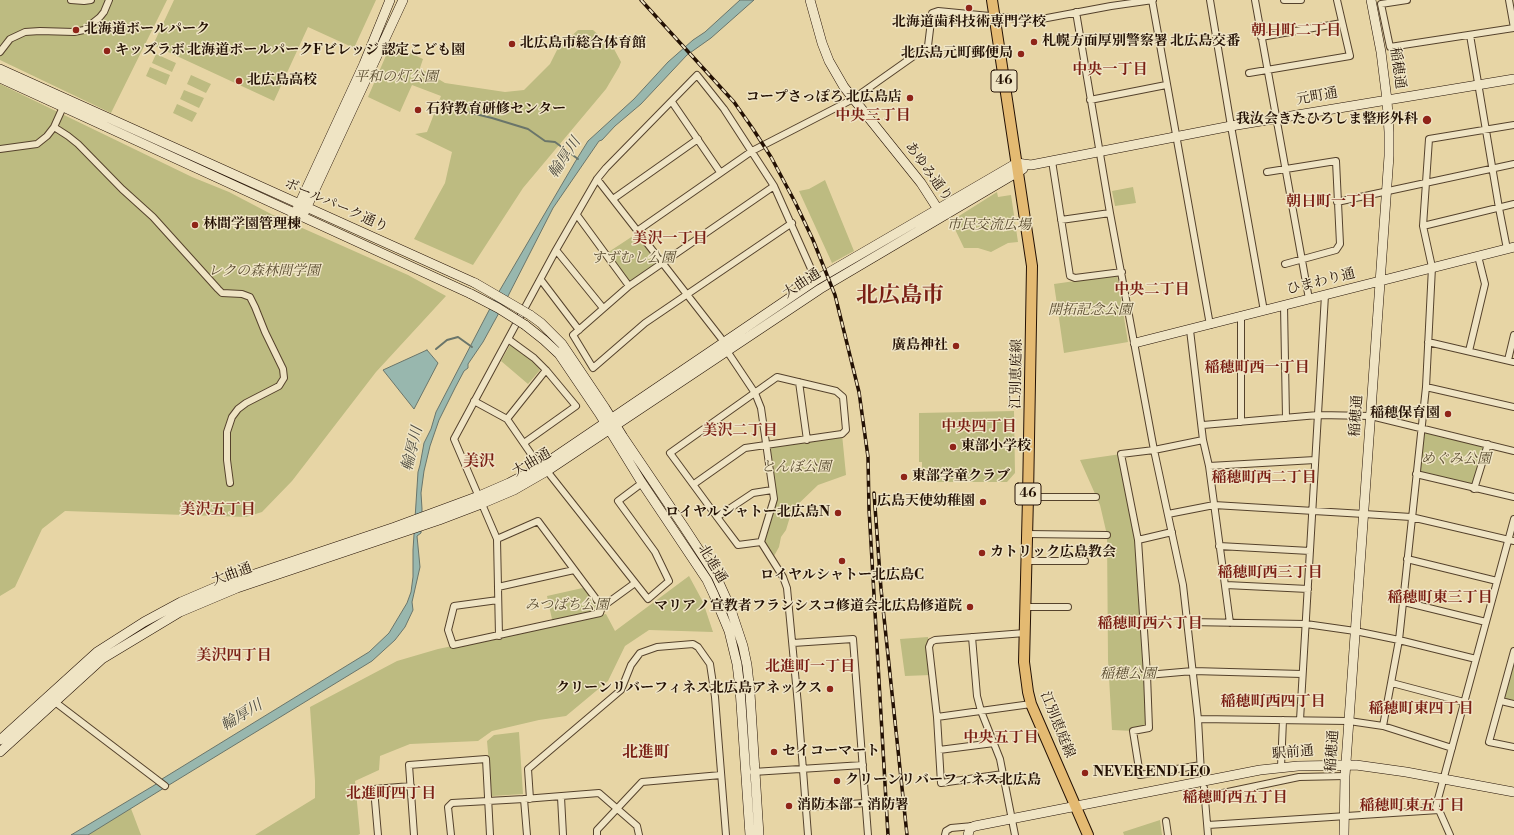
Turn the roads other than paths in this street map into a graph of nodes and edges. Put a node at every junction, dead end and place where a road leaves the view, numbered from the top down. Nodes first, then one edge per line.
1 (71, 0) edge
2 (91, 0) edge
3 (109, 0) edge
4 (390, 0) edge
5 (403, 0) edge
6 (810, 0) edge
7 (992, 0) edge
8 (1152, 0) edge
9 (1210, 0) edge
10 (1255, 0) edge
11 (1284, 0) edge
12 (1301, 0) edge
13 (1337, 0) edge
14 (1371, 0) edge
15 (1407, 0) edge
16 (1509, 0) edge
17 (1076, 12) junction
18 (994, 16) junction
19 (1342, 23) junction
20 (1514, 28) edge
21 (1470, 35) junction
22 (1262, 37) junction
23 (0, 52) edge
24 (0, 69) edge
25 (1268, 70) junction
26 (1249, 73) dead end
27 (0, 78) edge
28 (1514, 79) edge
29 (1166, 85) junction
30 (1479, 85) junction
31 (853, 99) junction
32 (1090, 100) junction
33 (1387, 100) junction
34 (672, 102) junction
35 (63, 107) junction
36 (1277, 118) junction
37 (1514, 125) edge
38 (1231, 126) junction
39 (54, 127) junction
40 (1486, 130) junction
41 (1176, 137) junction
42 (698, 139) junction
43 (0, 149) edge
44 (752, 151) junction
45 (1100, 152) junction
46 (1052, 161) junction
47 (1514, 164) edge
48 (1017, 168) junction
49 (1493, 168) junction
50 (1285, 169) junction
51 (720, 172) junction
52 (1267, 172) dead end
53 (597, 179) junction
54 (1426, 182) junction
55 (774, 186) junction
56 (1386, 192) junction
57 (613, 199) junction
58 (1337, 202) junction
59 (1514, 204) edge
60 (302, 206) junction
61 (1499, 208) junction
62 (940, 213) junction
63 (1110, 213) junction
64 (577, 215) junction
65 (299, 216) junction
66 (1061, 220) junction
67 (792, 223) junction
68 (1423, 226) junction
69 (637, 231) junction
70 (1510, 248) edge
71 (556, 250) junction
72 (1478, 256) junction
73 (1301, 260) junction
74 (662, 263) junction
75 (1285, 264) dead end
76 (1432, 267) junction
77 (1122, 272) junction
78 (541, 280) junction
79 (816, 280) junction
80 (1380, 282) junction
81 (629, 286) junction
82 (686, 294) junction
83 (1325, 296) junction
84 (1309, 299) junction
85 (1284, 305) junction
86 (604, 308) junction
87 (1264, 311) junction
88 (1241, 317) junction
89 (1210, 325) junction
90 (579, 330) junction
91 (1190, 330) junction
92 (1514, 334) edge
93 (508, 339) junction
94 (1428, 342) junction
95 (1135, 343) junction
96 (726, 347) junction
97 (1469, 351) junction
98 (1511, 361) edge
99 (546, 370) junction
100 (799, 382) junction
101 (1426, 386) junction
102 (755, 393) junction
103 (474, 401) junction
104 (1514, 407) edge
105 (1318, 415) junction
106 (1371, 416) junction
107 (1286, 418) junction
108 (507, 419) junction
109 (1241, 422) junction
110 (611, 424) junction
111 (1203, 425) junction
112 (1422, 429) junction
113 (807, 440) junction
114 (1204, 440) junction
115 (524, 443) junction
116 (1488, 444) junction
117 (765, 446) junction
118 (1154, 450) junction
119 (1514, 451) edge
120 (1315, 460) junction
121 (1209, 466) junction
122 (543, 469) junction
123 (1416, 474) junction
124 (230, 483) dead end
125 (642, 483) junction
126 (694, 484) junction
127 (1474, 489) junction
128 (772, 490) junction
129 (1028, 497) junction
130 (1096, 497) dead end
131 (1514, 498) edge
132 (480, 500) junction
133 (1214, 505) junction
134 (1312, 510) junction
135 (1168, 514) junction
136 (1364, 514) junction
137 (717, 517) junction
138 (1411, 517) junction
139 (1514, 519) edge
140 (401, 528) junction
141 (1172, 532) junction
142 (1027, 534) junction
143 (1107, 535) dead end
144 (497, 539) junction
145 (1138, 540) junction
146 (1511, 540) edge
147 (761, 542) junction
148 (1219, 546) junction
149 (1310, 551) junction
150 (1407, 559) junction
151 (1026, 561) junction
152 (1086, 561) dead end
153 (574, 570) junction
154 (1497, 582) junction
155 (635, 583) junction
156 (1226, 585) junction
157 (498, 587) junction
158 (1308, 589) junction
159 (498, 600) junction
160 (1404, 602) junction
161 (602, 607) junction
162 (1068, 607) dead end
163 (1025, 608) junction
164 (1188, 622) junction
165 (1486, 622) junction
166 (1230, 623) junction
167 (1306, 624) junction
168 (1356, 631) junction
169 (1024, 633) junction
170 (498, 636) junction
171 (972, 637) junction
172 (1399, 640) junction
173 (793, 643) junction
174 (1514, 651) edge
175 (1476, 658) junction
176 (1513, 661) edge
177 (1193, 671) junction
178 (1302, 674) junction
179 (1147, 675) junction
180 (1392, 683) junction
181 (1501, 701) junction
182 (55, 702) junction
183 (1464, 702) junction
184 (1031, 704) junction
185 (1514, 704) edge
186 (981, 711) junction
187 (937, 717) junction
188 (1198, 719) junction
189 (1283, 720) junction
190 (1300, 720) junction
191 (1349, 721) junction
192 (1383, 726) junction
193 (0, 740) edge
194 (994, 743) junction
195 (1514, 747) edge
196 (1452, 748) junction
197 (939, 750) junction
198 (0, 752) edge
199 (1201, 764) junction
200 (863, 765) junction
201 (1346, 765) junction
202 (1281, 767) junction
203 (803, 768) junction
204 (750, 772) junction
205 (1202, 773) dead end
206 (1003, 774) junction
207 (721, 775) junction
208 (1345, 776) junction
209 (1444, 779) junction
210 (165, 786) dead end
211 (411, 786) junction
212 (1204, 788) dead end
213 (1514, 792) edge
214 (561, 797) junction
215 (1204, 797) junction
216 (527, 799) junction
217 (487, 801) junction
218 (865, 803) junction
219 (1076, 806) junction
220 (806, 807) junction
221 (617, 808) junction
222 (1435, 810) junction
223 (1344, 815) junction
224 (1013, 818) junction
225 (1166, 821) dead end
226 (1208, 825) junction
227 (975, 826) junction
228 (378, 835) edge
229 (414, 835) edge
230 (450, 835) edge
231 (490, 835) edge
232 (527, 835) edge
233 (563, 835) edge
234 (598, 835) edge
235 (639, 835) edge
236 (726, 835) edge
237 (750, 835) edge
238 (759, 835) edge
239 (808, 835) edge
240 (868, 835) edge
241 (945, 835) edge
242 (968, 835) edge
243 (1015, 835) edge
244 (1088, 835) edge
245 (1168, 835) edge
246 (1208, 835) edge
247 (1344, 835) edge
248 (1450, 835) edge

1 - 2 street
3 - 23 street
4 - 60 street
5 - 60 street
6 - 31 street, あゆみ通り
7 - 18 main road, 江別恵庭線 / 46
8 - 17 street
8 - 29 street
9 - 38 street
10 - 22 street
11 - 12 street
13 - 19 street
14 - 33 street, 稲穂通
15 - 21 street
16 - 20 street
17 - 18 street
17 - 32 street
18 - 31 street
18 - 48 main road, 江別恵庭線 / 46
19 - 22 street
19 - 25 street
20 - 21 street
21 - 30 street
22 - 25 street
24 - 60 street, ボールパーク通り
25 - 26 street
25 - 36 street
27 - 35 street, ボールパーク通り
28 - 30 street, 元町通
29 - 32 street
29 - 41 street
30 - 33 street, 元町通
30 - 40 street
31 - 44 street
31 - 62 street, あゆみ通り
32 - 45 street
33 - 36 street, 元町通
33 - 56 street, 稲穂通
34 - 42 street
34 - 44 street
34 - 53 street
35 - 39 street
35 - 65 street, ボールパーク通り
36 - 38 street, 元町通
36 - 50 street
37 - 40 street
38 - 41 street, 元町通
38 - 87 street
39 - 43 street
39 - 124 street
40 - 49 street
40 - 54 street
41 - 45 street, 元町通
41 - 89 street
42 - 51 street
42 - 57 street
44 - 51 street
44 - 55 street
45 - 46 street, 元町通
45 - 63 street
46 - 48 street, 元町通
46 - 66 street
47 - 49 street
48 - 62 street, 大曲通
48 - 129 main road, 江別恵庭線 / 46
49 - 54 street
49 - 61 street
50 - 52 street
50 - 58 street
50 - 73 street
51 - 69 street
53 - 57 street
53 - 64 street
54 - 56 street
54 - 68 street
55 - 67 street
55 - 74 street
56 - 58 street
56 - 80 street, 稲穂通
57 - 69 street
58 - 73 street
59 - 61 street
60 - 65 street
60 - 110 street, ボールパーク通り, bridge
61 - 68 street
61 - 70 street
62 - 79 street, 大曲通
62 - 96 street, 大曲通
63 - 66 street
63 - 77 street
64 - 71 street
64 - 81 street
65 - 110 street, ボールパーク通り, bridge
66 - 77 street
67 - 79 street
67 - 82 street
68 - 76 street
69 - 74 street
70 - 72 street, ひまわり通
71 - 78 street
71 - 86 street
72 - 76 street, ひまわり通
72 - 97 street
73 - 75 street
73 - 84 street
74 - 81 street
74 - 82 street
76 - 80 street, ひまわり通
76 - 94 street
77 - 95 street
78 - 90 street
78 - 93 street
79 - 96 street, 大曲通
80 - 83 street, ひまわり通
80 - 106 street, 稲穂通
81 - 86 street
82 - 90 street
82 - 96 street
83 - 84 street, ひまわり通
83 - 105 street
84 - 85 street, ひまわり通
85 - 87 street, ひまわり通
85 - 107 street
86 - 90 street
87 - 88 street, ひまわり通
88 - 89 street, ひまわり通
88 - 109 street
89 - 91 street, ひまわり通
91 - 95 street, ひまわり通
91 - 111 street
92 - 98 street
93 - 99 street
93 - 103 street
94 - 97 street
94 - 101 street
95 - 118 street
96 - 102 street
96 - 110 street, 大曲通
97 - 98 street
99 - 108 street
99 - 115 street
100 - 102 street
100 - 113 street
100 - 113 street
101 - 104 street
101 - 112 street
102 - 117 street
102 - 126 street
103 - 108 street
103 - 132 street
105 - 106 street
105 - 107 street
105 - 120 street
106 - 112 street
106 - 136 street, 稲穂通
107 - 109 street
108 - 115 street
109 - 111 street
110 - 122 street, 大曲通
110 - 125 street, 北進通
110 - 204 street, 北進通
111 - 114 street
112 - 116 street
112 - 123 street
113 - 117 street
114 - 118 street
114 - 121 street
115 - 122 street
116 - 119 street
116 - 127 street
117 - 126 street
117 - 128 street
118 - 135 street
118 - 145 street
120 - 121 street
120 - 134 street
121 - 133 street
122 - 132 street, 大曲通
122 - 155 street
123 - 127 street
123 - 138 street
125 - 155 street
125 - 204 street, 北進通
126 - 137 street
127 - 131 street
128 - 137 street
128 - 147 street
129 - 130 street
129 - 142 main road, 江別恵庭線 / 46
132 - 140 street, 大曲通
132 - 144 street
133 - 134 street
133 - 135 street
133 - 148 street
134 - 136 street
134 - 149 street
135 - 141 street
136 - 138 street
136 - 168 street, 稲穂通
137 - 147 street
138 - 146 street
138 - 150 street
139 - 146 street
140 - 182 street, 大曲通
140 - 193 street, 大曲通
141 - 145 street
141 - 164 street
142 - 143 street
142 - 151 main road, 江別恵庭線 / 46
144 - 153 street
144 - 157 street
145 - 179 street
146 - 154 street
147 - 173 street
148 - 149 street
148 - 156 street
149 - 158 street
150 - 154 street
150 - 160 street
151 - 152 street
151 - 163 main road, 江別恵庭線 / 46
153 - 157 street
153 - 161 street
154 - 165 street
155 - 161 street
156 - 158 street
156 - 166 street
157 - 159 street
158 - 167 street
159 - 170 street
159 - 170 street
160 - 165 street
160 - 172 street
161 - 170 street
162 - 163 street
163 - 169 main road, 江別恵庭線 / 46
164 - 166 street
164 - 177 street
165 - 175 street
166 - 167 street
167 - 168 street
167 - 178 street
168 - 172 street
168 - 191 street, 稲穂通
169 - 171 street
169 - 184 main road, 江別恵庭線 / 46
171 - 186 street
171 - 187 street
172 - 175 street
172 - 180 street
173 - 200 street
173 - 203 street
174 - 176 street
175 - 183 street
176 - 181 street
177 - 178 street
177 - 179 street
177 - 188 street
178 - 190 street
179 - 199 street
180 - 183 street
180 - 192 street
181 - 185 street
181 - 195 street
182 - 198 street, 大曲通
182 - 210 street
183 - 196 street
184 - 186 street
184 - 219 main road, 江別恵庭線 / 46
186 - 187 street
186 - 194 street
187 - 197 street
188 - 189 street
188 - 199 street
189 - 190 street
189 - 202 street
190 - 191 street
191 - 192 street
191 - 201 street, 稲穂通
192 - 196 street
194 - 197 street
194 - 206 street
196 - 209 street
197 - 206 street
199 - 205 street
200 - 203 street
200 - 218 street
201 - 202 street, 駅前通
201 - 208 street, 稲穂通
201 - 209 street, 駅前通
202 - 219 street, 駅前通
203 - 204 street
203 - 220 street
204 - 237 street, 北進通
204 - 238 street, 北進通
206 - 224 street
207 - 216 street
207 - 221 street
207 - 236 street
208 - 215 street
208 - 223 street, 稲穂通
209 - 213 street, 駅前通
209 - 222 street
211 - 217 street
211 - 228 street
211 - 229 street
212 - 215 street
214 - 216 street
214 - 221 street
214 - 233 street
215 - 226 street
216 - 217 street
216 - 232 street
217 - 230 street
217 - 231 street
218 - 220 street
218 - 240 street
219 - 224 street, 駅前通
219 - 244 main road, 江別恵庭線 / 46
220 - 239 street
221 - 234 street
221 - 235 street
222 - 223 street
222 - 248 street
223 - 226 street
223 - 247 street, 稲穂通
224 - 227 street, 駅前通
224 - 243 street
225 - 245 street
226 - 246 street
227 - 241 street
227 - 242 street

